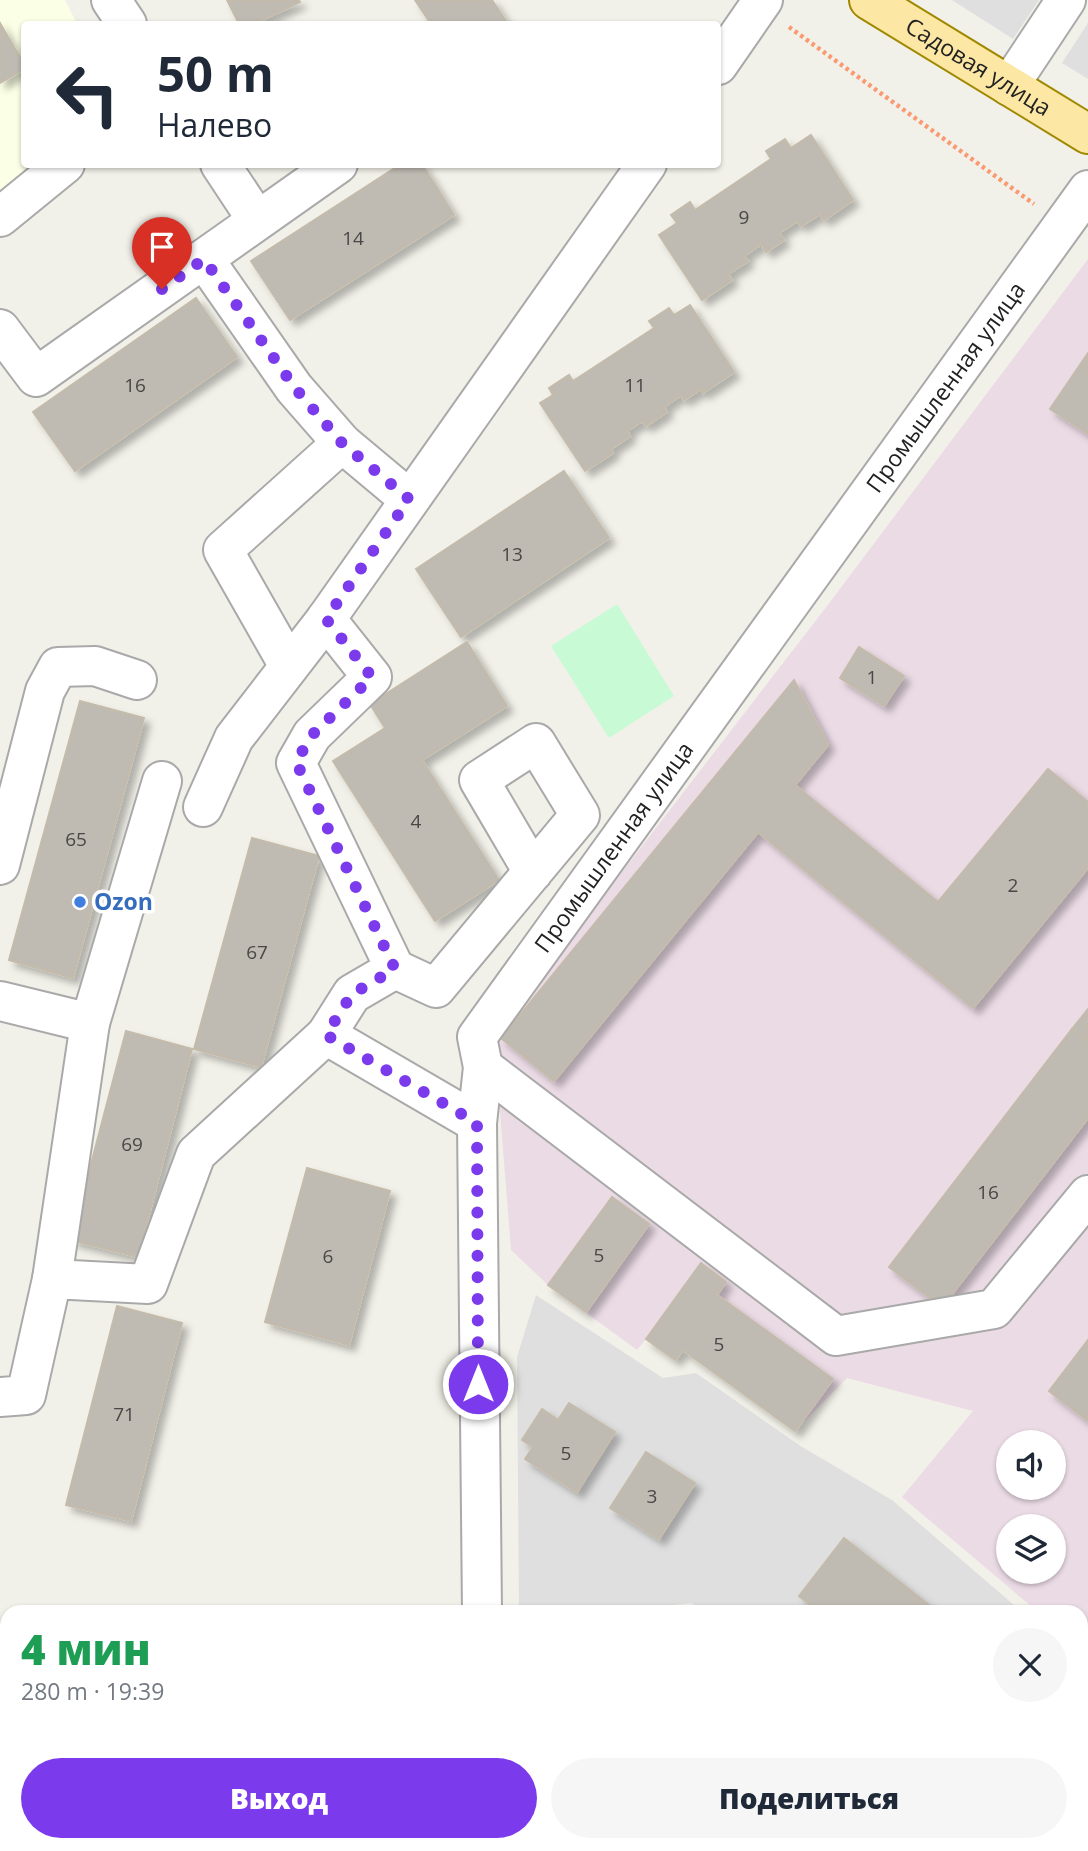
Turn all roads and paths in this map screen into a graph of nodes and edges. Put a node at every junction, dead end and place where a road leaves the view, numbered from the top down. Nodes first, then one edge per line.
1 (111, 0) edge
2 (869, 0) edge
3 (1066, 0) edge
4 (761, 3) edge
5 (125, 21) edge
6 (721, 61) edge
7 (1009, 86) junction
8 (1088, 134) edge
9 (60, 168) edge
10 (223, 168) edge
11 (332, 168) edge
12 (644, 168) edge
13 (1088, 190) edge
14 (0, 217) edge
15 (257, 220) junction
16 (1064, 226) junction
17 (204, 259) junction
18 (0, 329) edge
19 (342, 443) junction
20 (409, 499) junction
21 (326, 619) junction
22 (289, 666) junction
23 (137, 680) dead end
24 (162, 781) dead end
25 (203, 807) dead end
26 (0, 865) edge
27 (533, 872) dead end
28 (395, 969) junction
29 (0, 1001) edge
30 (90, 1023) junction
31 (326, 1035) junction
32 (483, 1067) junction
33 (477, 1123) junction
34 (1088, 1195) edge
35 (52, 1279) junction
36 (0, 1397) edge
37 (482, 1605) edge

1 - 5 street
2 - 7 main road, Садовая улица
3 - 7 street
4 - 6 street
4 - 16 path
7 - 8 main road, Садовая улица
9 - 14 street
10 - 15 street
11 - 15 street
12 - 20 street
13 - 16 street, Промышленная улица
15 - 17 street
16 - 32 street, Промышленная улица
17 - 18 street
17 - 19 street
19 - 20 street
19 - 22 street
20 - 21 street
21 - 22 street
21 - 28 street
22 - 25 street
23 - 26 street
24 - 30 street
27 - 28 street
28 - 31 street
29 - 30 street
30 - 35 street
31 - 33 street
31 - 35 street
32 - 33 street, Промышленная улица
32 - 34 street
33 - 37 street, Промышленная улица
35 - 36 street

